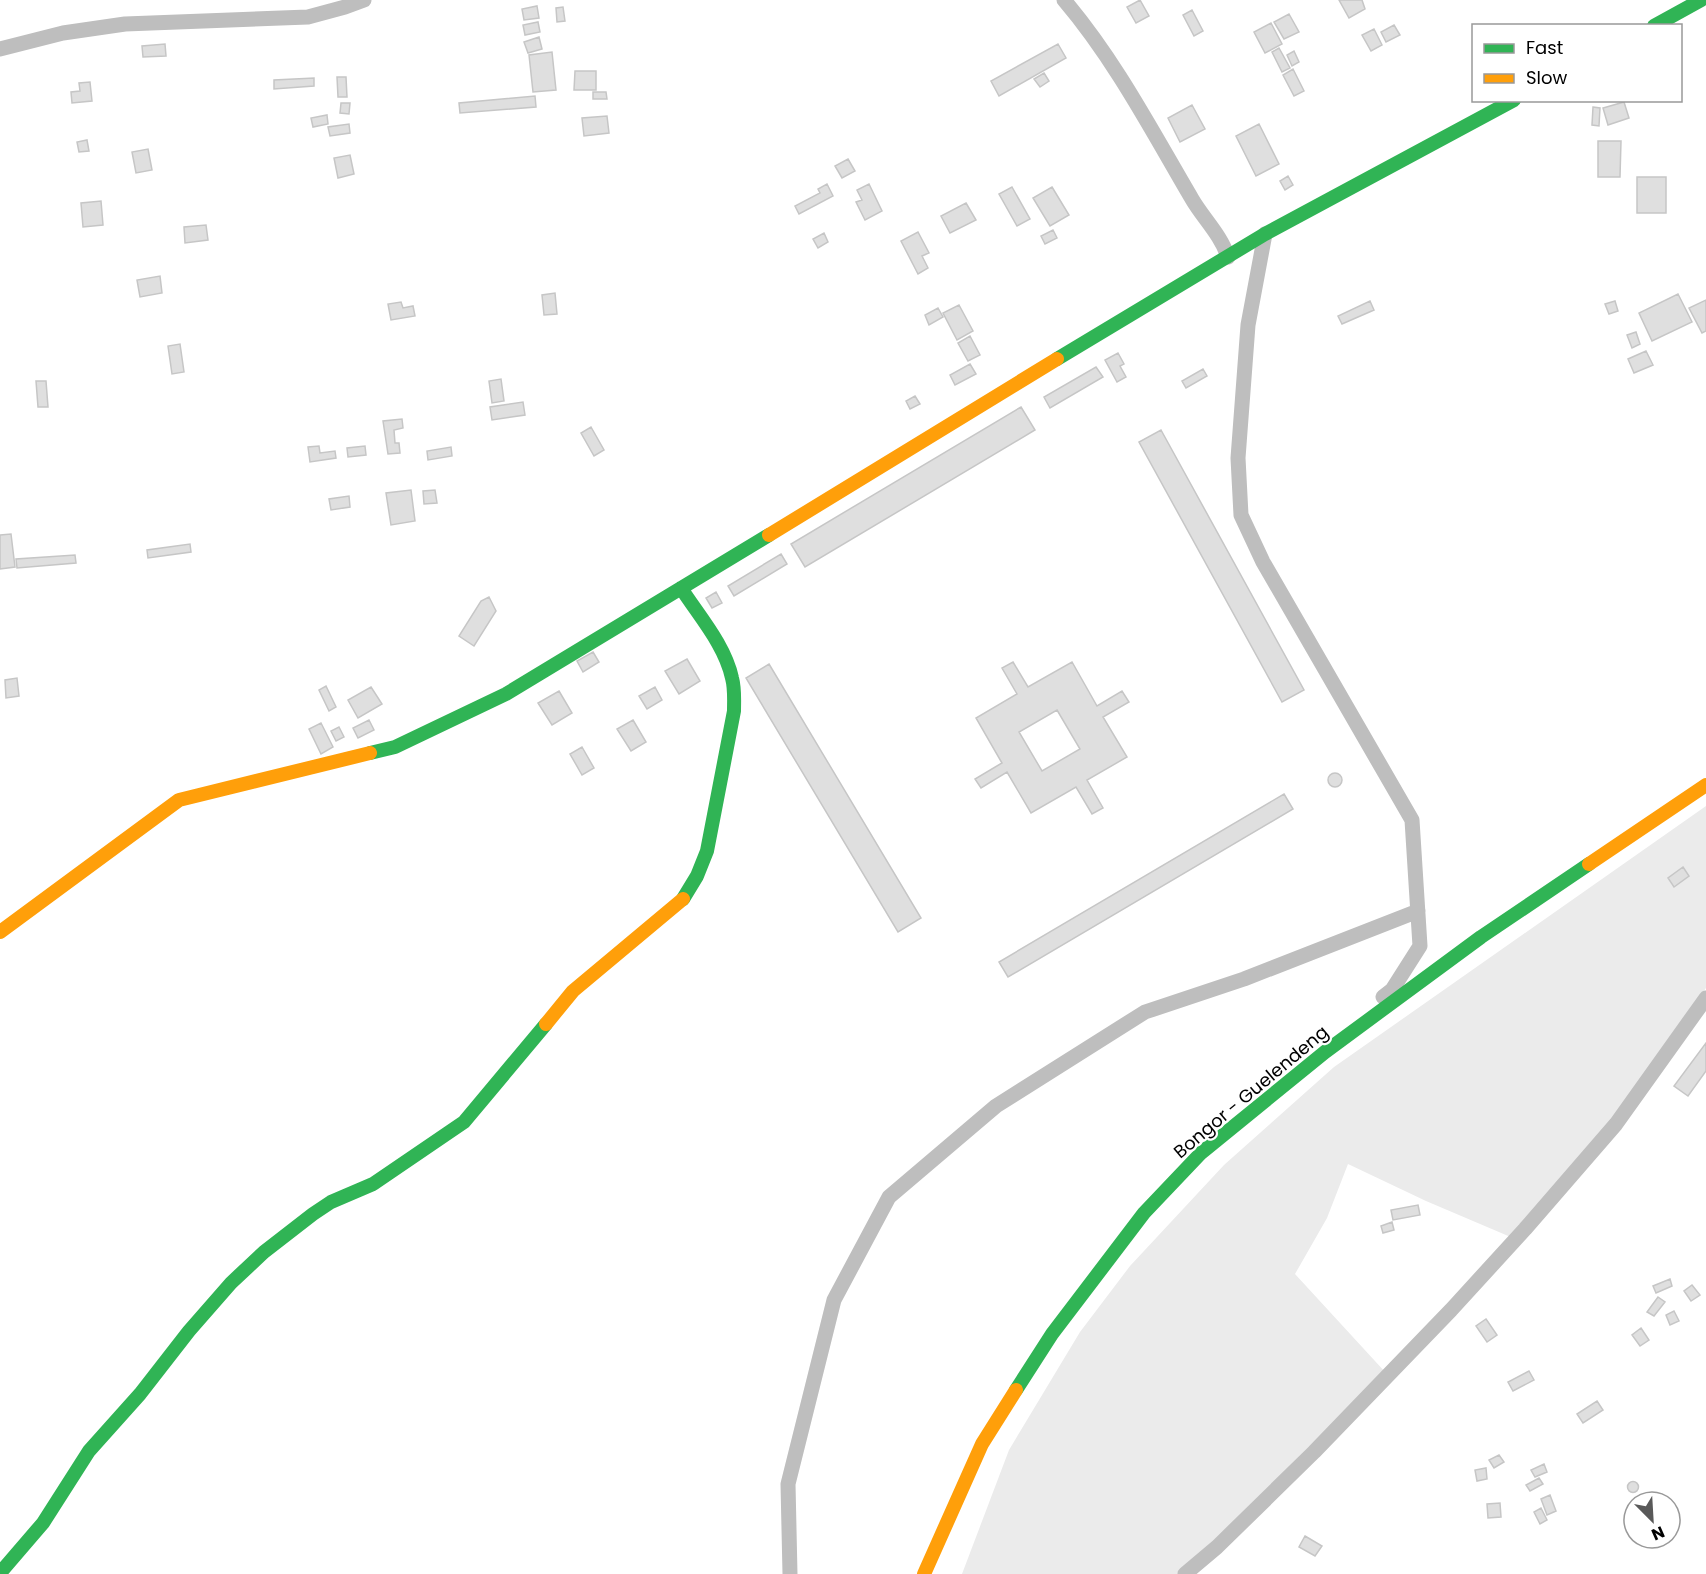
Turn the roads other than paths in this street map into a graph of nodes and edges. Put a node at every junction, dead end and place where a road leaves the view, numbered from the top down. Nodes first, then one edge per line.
1 (364, 0) edge
2 (1064, 0) edge
3 (1701, 0) edge
4 (1658, 24) edge
5 (0, 49) edge
6 (1510, 102) edge
7 (1265, 234) junction
8 (1228, 257) junction
9 (681, 588) junction
10 (1706, 785) edge
11 (1418, 910) junction
12 (0, 932) edge
13 (1706, 998) edge
14 (1325, 1052) junction
15 (0, 1573) edge
16 (790, 1574) edge
17 (924, 1574) edge
18 (1185, 1574) edge

1 - 5 street
2 - 8 street
3 - 4 main road
6 - 7 main road
7 - 8 main road
7 - 11 street
8 - 9 main road
9 - 12 main road
9 - 15 main road
10 - 14 main road, Bongor - Guelendeng
11 - 14 street
11 - 16 street
13 - 18 street
14 - 17 main road, Bongor - Guelendeng

